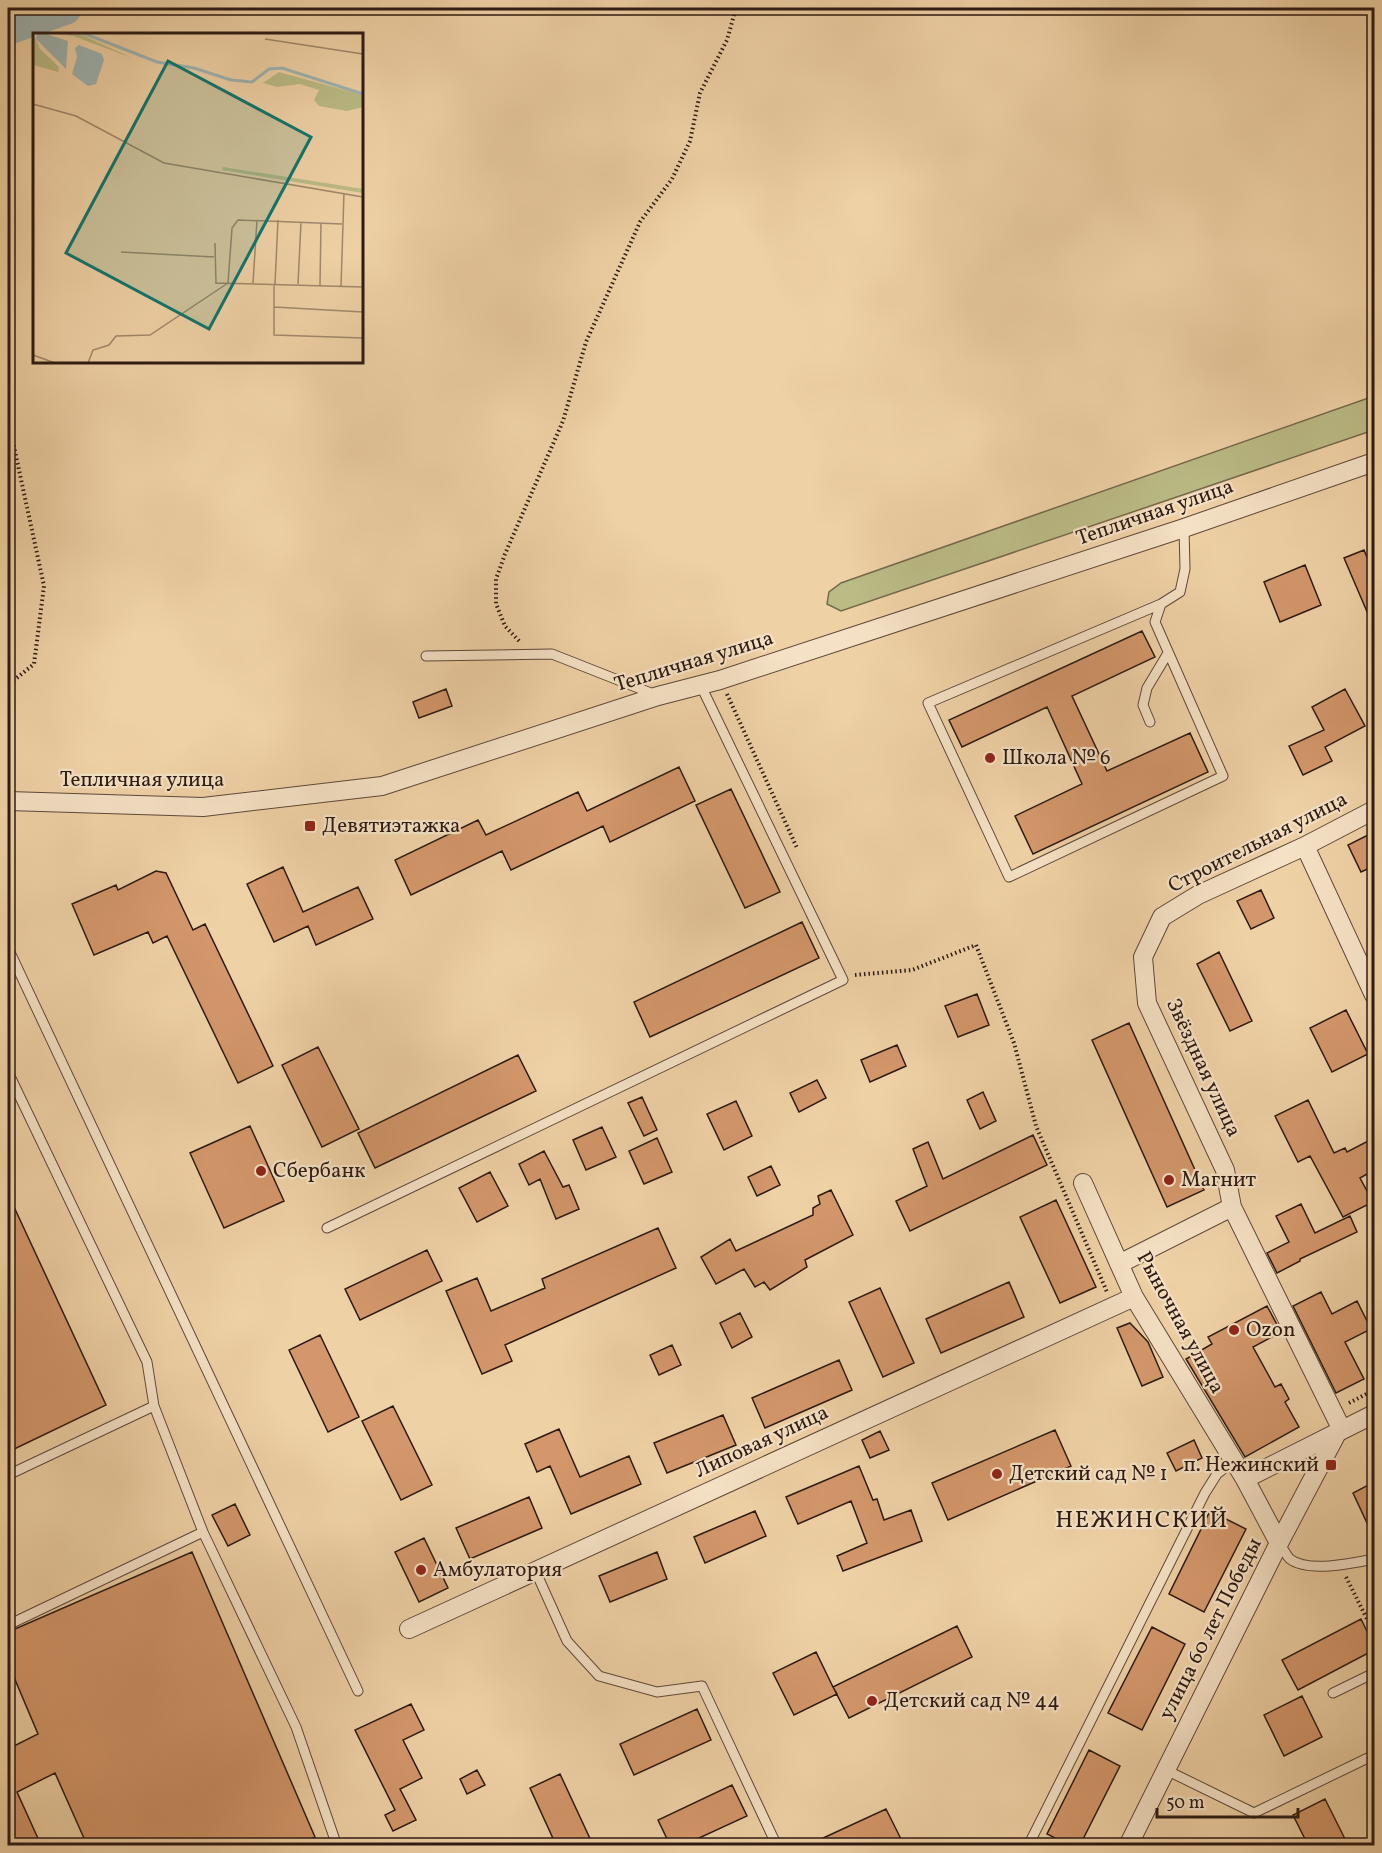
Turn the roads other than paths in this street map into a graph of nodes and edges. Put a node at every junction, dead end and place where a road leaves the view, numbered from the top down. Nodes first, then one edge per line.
1 (1374, 462) edge
2 (1184, 528) junction
3 (1161, 604) junction
4 (1168, 653) junction
5 (426, 656) dead end
6 (701, 686) junction
7 (658, 696) junction
8 (1150, 722) dead end
9 (8, 801) edge
10 (1374, 810) edge
11 (1305, 846) junction
12 (1162, 917) joint
13 (8, 948) edge
14 (1374, 995) edge
15 (8, 1072) edge
16 (1083, 1183) dead end
17 (1232, 1207) junction
18 (327, 1228) dead end
19 (1119, 1264) junction
20 (1134, 1297) junction
21 (154, 1406) junction
22 (1374, 1414) edge
23 (1340, 1432) junction
24 (1234, 1461) junction
25 (8, 1475) edge
26 (1245, 1479) junction
27 (202, 1532) junction
28 (1279, 1543) junction
29 (1374, 1559) edge
30 (535, 1570) junction
31 (8, 1625) edge
32 (409, 1629) dead end
33 (1374, 1673) edge
34 (358, 1691) dead end
35 (1333, 1693) dead end
36 (1374, 1755) edge
37 (1166, 1770) junction
38 (337, 1845) edge
39 (777, 1845) edge
40 (1028, 1845) edge
41 (1128, 1845) edge

1 - 2 street, Тепличная улица
2 - 3 lane
2 - 6 street, Тепличная улица
3 - 4 lane
3 - 4 lane
4 - 8 lane
5 - 7 lane
6 - 7 street, Тепличная улица
6 - 18 lane
7 - 9 street, Тепличная улица
10 - 11 street, Строительная улица
11 - 12 street, Строительная улица
11 - 14 street
12 - 17 street, Звёздная улица
13 - 34 lane
15 - 21 lane
16 - 19 street, Рыночная улица
17 - 19 street
17 - 23 street, Звёздная улица
19 - 20 street, Рыночная улица
20 - 24 street, Рыночная улица
20 - 30 street, Липовая улица
21 - 25 lane
21 - 27 lane
22 - 23 street
23 - 26 street
23 - 28 street, улица 60 лет Победы
24 - 26 street, Рыночная улица
24 - 40 lane
26 - 28 street, Рыночная улица
27 - 31 lane
27 - 38 lane
28 - 29 lane
28 - 37 street, улица 60 лет Победы
30 - 32 street, Липовая улица
30 - 39 lane
33 - 35 lane
36 - 37 lane
37 - 41 street, улица 60 лет Победы

